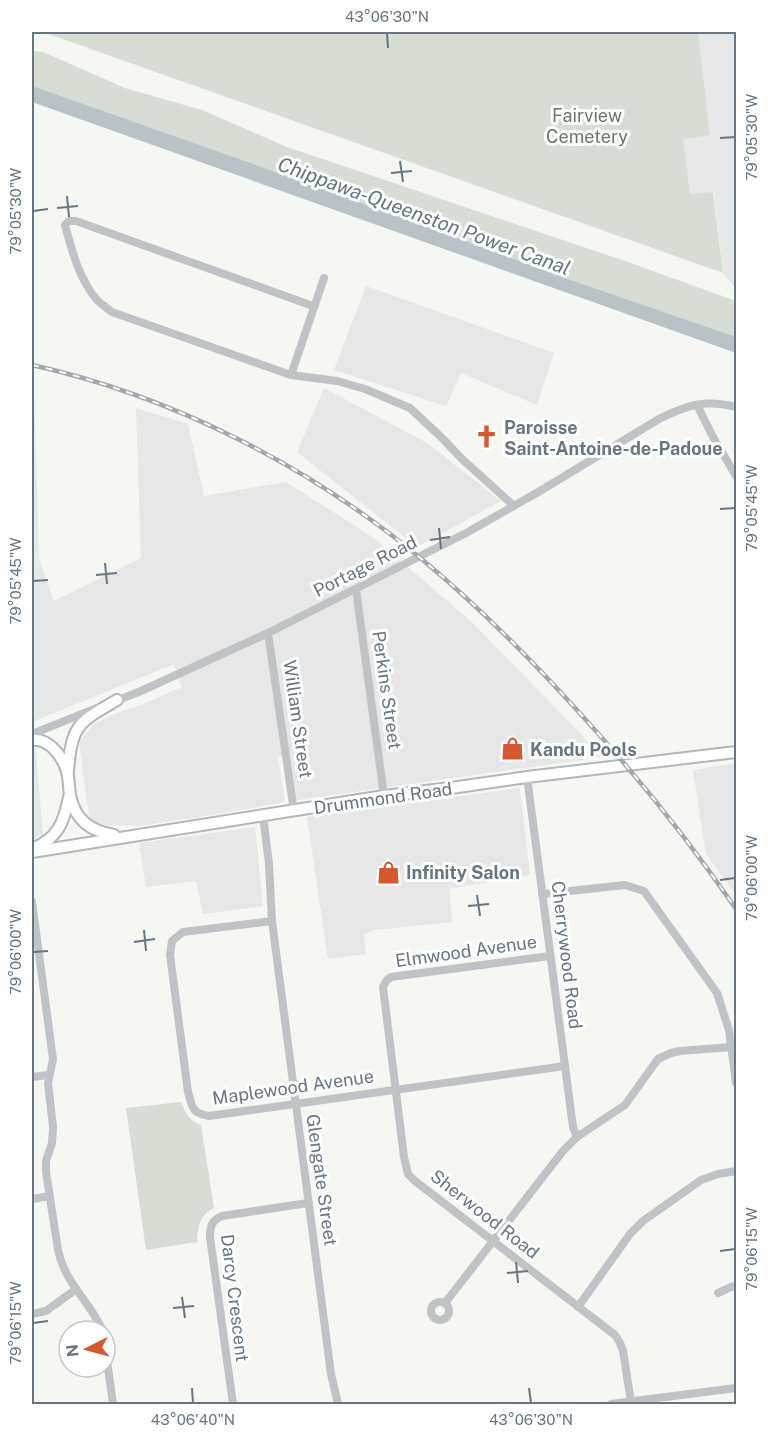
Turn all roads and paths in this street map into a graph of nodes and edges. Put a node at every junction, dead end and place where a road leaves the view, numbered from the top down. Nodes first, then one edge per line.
1 (324, 278) dead end
2 (314, 306) junction
3 (291, 375) junction
4 (697, 405) junction
5 (736, 407) edge
6 (736, 476) edge
7 (514, 506) junction
8 (356, 589) junction
9 (268, 633) junction
10 (117, 700) junction
11 (32, 734) edge
12 (32, 740) edge
13 (736, 752) edge
14 (68, 774) junction
15 (527, 777) junction
16 (69, 794) junction
17 (384, 796) junction
18 (294, 811) junction
19 (263, 815) junction
20 (122, 837) junction
21 (32, 850) edge
22 (542, 894) junction
23 (32, 902) edge
24 (272, 921) junction
25 (35, 953) edge
26 (550, 956) junction
27 (387, 980) joint
28 (731, 1047) junction
29 (564, 1066) junction
30 (49, 1075) junction
31 (32, 1077) edge
32 (736, 1083) edge
33 (395, 1089) junction
34 (295, 1103) junction
35 (577, 1137) junction
36 (736, 1171) edge
37 (50, 1196) junction
38 (32, 1198) edge
39 (308, 1203) junction
40 (493, 1241) junction
41 (736, 1286) edge
42 (75, 1290) junction
43 (718, 1293) dead end
44 (445, 1303) dead end
45 (578, 1306) junction
46 (32, 1314) edge
47 (98, 1319) edge
48 (110, 1379) edge
49 (736, 1388) edge
50 (674, 1401) edge
51 (631, 1402) junction
52 (113, 1404) edge
53 (233, 1404) edge
54 (338, 1404) edge
55 (611, 1404) edge

1 - 2 street
2 - 3 street
2 - 3 street
3 - 7 street
4 - 5 street, Portage Road
4 - 6 street
4 - 7 street, Portage Road
7 - 8 street, Portage Road
8 - 9 street, Portage Road
8 - 17 street, Perkins Street
9 - 10 street, Portage Road
9 - 18 street, William Street
10 - 11 street, Portage Road
10 - 14 main road
12 - 14 main road
13 - 15 main road, Drummond Road
14 - 16 main road
15 - 17 main road, Drummond Road
15 - 22 street, Cherrywood Road
16 - 20 main road
16 - 21 main road
17 - 18 main road, Drummond Road
18 - 19 main road, Drummond Road
19 - 20 main road, Drummond Road
19 - 24 street, Glengate Street
20 - 21 main road, Drummond Road
22 - 26 street, Cherrywood Road
22 - 28 street
23 - 25 street
24 - 34 street, Glengate Street
24 - 34 street, Maplewood Avenue
25 - 30 street
26 - 27 street, Elmwood Avenue
26 - 29 street, Cherrywood Road
27 - 33 street, Sherwood Road
28 - 32 street
28 - 35 street
29 - 33 street, Maplewood Avenue
29 - 35 street, Cherrywood Road
30 - 31 street
30 - 37 street
33 - 34 street, Maplewood Avenue
33 - 40 street, Sherwood Road
34 - 39 street, Glengate Street
35 - 40 street
36 - 45 street
37 - 38 street
37 - 42 street
39 - 53 street, Darcy Crescent
39 - 54 street, Glengate Street
40 - 44 street
40 - 45 street, Sherwood Road
41 - 43 street
42 - 46 street
42 - 47 street
45 - 51 street, Sherwood Road
48 - 52 street
49 - 50 street
50 - 51 street
51 - 55 street

